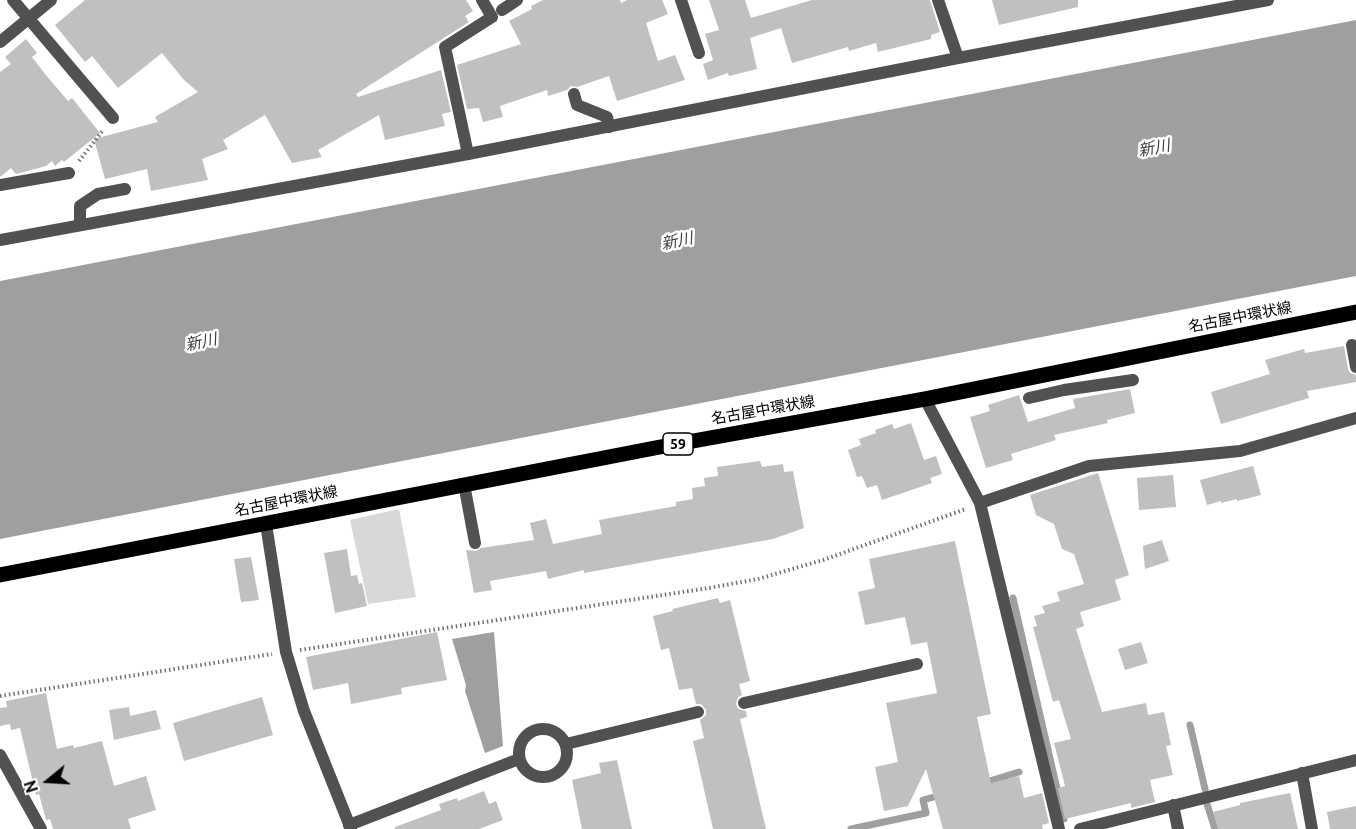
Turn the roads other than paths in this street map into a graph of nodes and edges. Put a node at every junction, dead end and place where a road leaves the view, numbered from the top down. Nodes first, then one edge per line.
1 (13, 0) edge
2 (51, 0) edge
3 (482, 0) edge
4 (517, 0) edge
5 (681, 0) edge
6 (938, 0) edge
7 (1268, 0) edge
8 (502, 10) dead end
9 (29, 18) junction
10 (0, 42) edge
11 (699, 53) dead end
12 (958, 58) junction
13 (574, 94) dead end
14 (113, 118) road end
15 (609, 127) junction
16 (468, 154) junction
17 (69, 173) road end
18 (0, 185) edge
19 (125, 189) dead end
20 (80, 225) junction
21 (0, 240) edge
22 (1356, 312) edge
23 (1352, 345) dead end
24 (1356, 367) edge
25 (1059, 372) junction
26 (1133, 380) dead end
27 (1064, 390) junction
28 (1029, 398) dead end
29 (926, 399) junction
30 (1356, 418) edge
31 (464, 484) junction
32 (981, 503) junction
33 (266, 524) junction
34 (475, 543) dead end
35 (0, 575) edge
36 (917, 664) dead end
37 (744, 703) dead end
38 (698, 712) dead end
39 (567, 744) junction
40 (1, 759) edge
41 (519, 759) junction
42 (1356, 760) edge
43 (1302, 773) junction
44 (1173, 805) junction
45 (350, 827) edge
46 (41, 829) edge
47 (1059, 829) edge
48 (1080, 829) edge
49 (1178, 829) edge
50 (1312, 829) edge

1 - 9 street
2 - 9 street
3 - 16 street
4 - 8 street
5 - 11 street
6 - 12 street
7 - 12 street
9 - 10 street
9 - 14 street
12 - 15 street
13 - 15 street
15 - 16 street
16 - 20 street
17 - 18 street
19 - 20 street
20 - 21 street
22 - 25 main road, 名古屋中環状線 / 59
23 - 24 street
25 - 27 street
25 - 29 main road, 名古屋中環状線 / 59
26 - 27 street
27 - 28 street
29 - 31 main road, 名古屋中環状線 / 59
29 - 32 street
30 - 32 street
31 - 33 main road, 名古屋中環状線 / 59
31 - 34 street
32 - 47 street
33 - 35 main road, 名古屋中環状線 / 59
33 - 45 street
36 - 37 street
38 - 39 street
39 - 41 street
39 - 41 street
40 - 46 street
41 - 45 street
42 - 43 street
43 - 44 street
43 - 50 street
44 - 48 street
44 - 49 street

